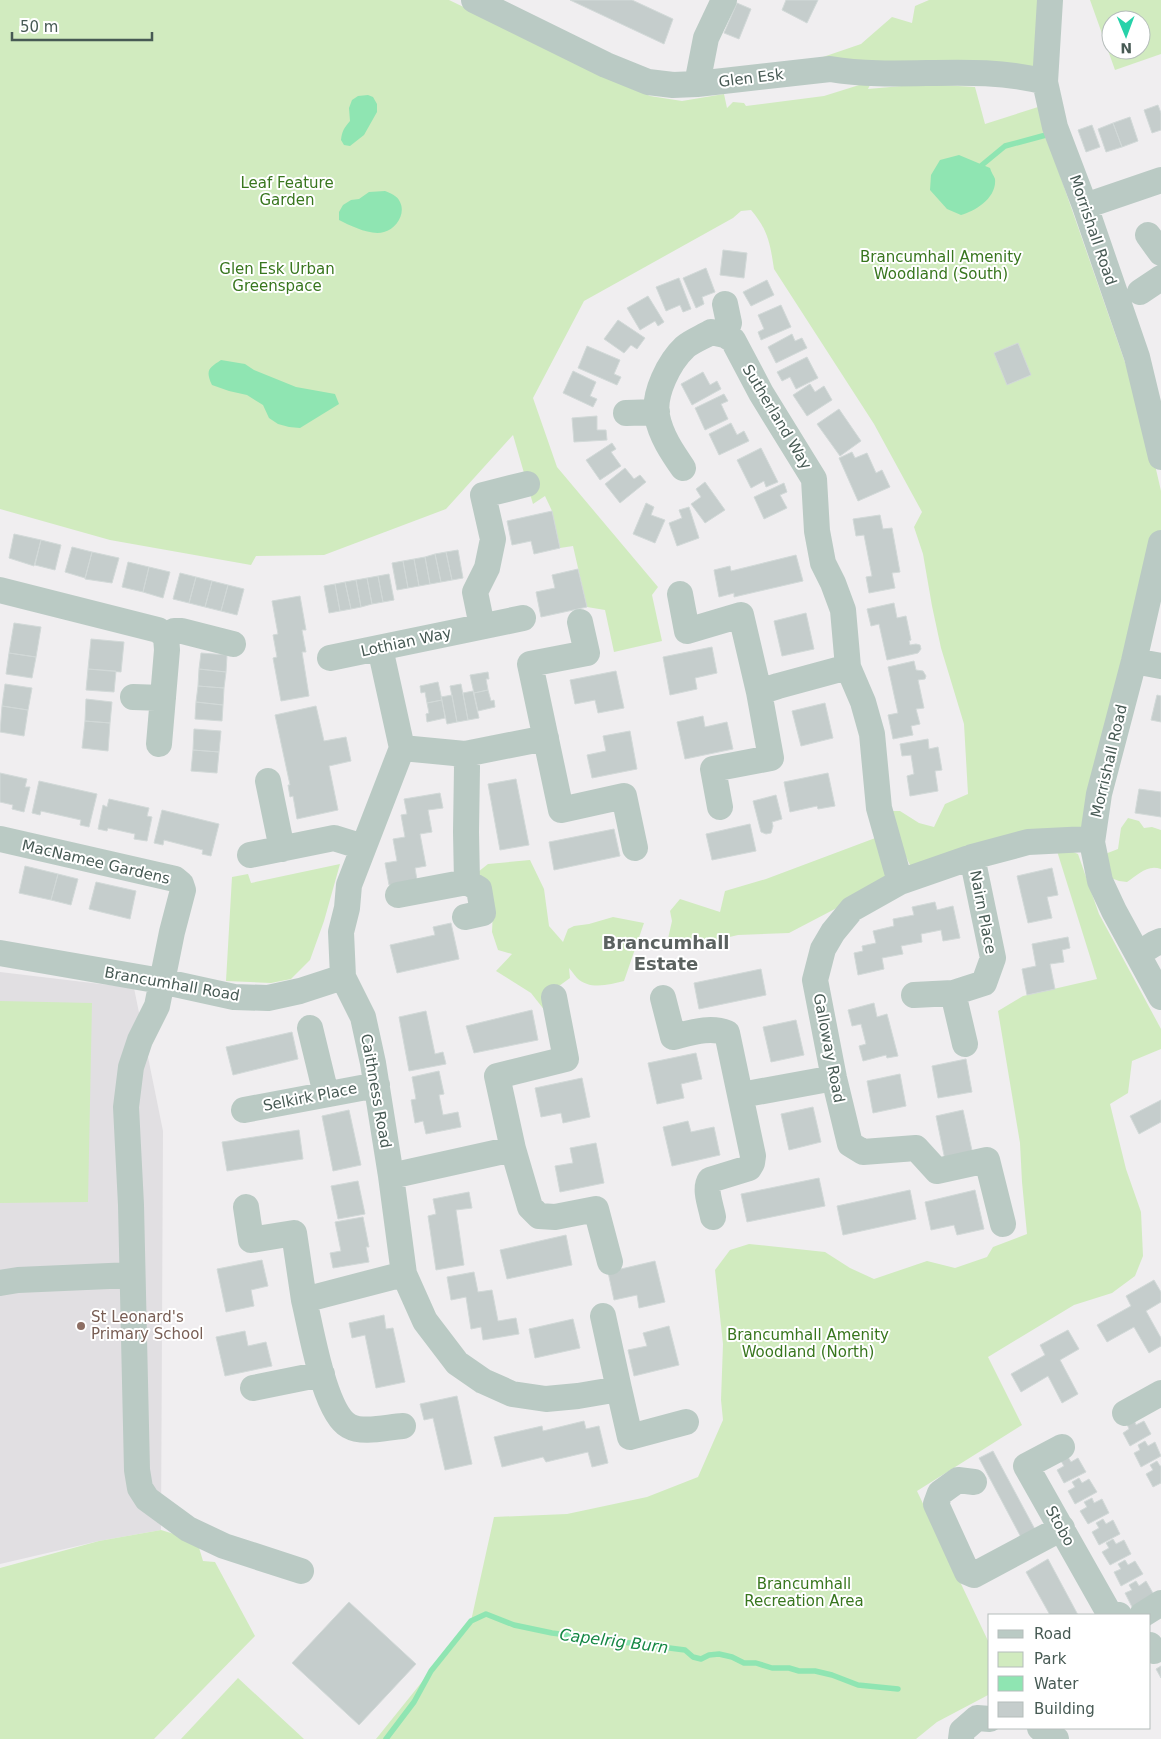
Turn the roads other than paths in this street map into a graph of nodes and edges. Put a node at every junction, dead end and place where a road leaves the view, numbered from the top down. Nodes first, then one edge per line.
1 (474, 0) edge
2 (724, 0) edge
3 (1050, 0) edge
4 (1045, 82) junction
5 (697, 84) junction
6 (1161, 180) edge
7 (1085, 206) junction
8 (1161, 278) edge
9 (1140, 292) dead end
10 (725, 304) dead end
11 (725, 335) junction
12 (657, 412) junction
13 (626, 413) dead end
14 (1161, 457) edge
15 (683, 468) dead end
16 (527, 484) dead end
17 (1161, 543) edge
18 (0, 590) edge
19 (680, 594) dead end
20 (524, 618) dead end
21 (580, 622) dead end
22 (482, 626) junction
23 (166, 636) junction
24 (233, 644) dead end
25 (380, 648) junction
26 (330, 658) dead end
27 (1134, 661) junction
28 (1161, 666) edge
29 (848, 667) junction
30 (759, 692) junction
31 (133, 697) dead end
32 (163, 698) junction
33 (546, 738) junction
34 (158, 744) dead end
35 (402, 748) junction
36 (465, 754) junction
37 (268, 781) dead end
38 (720, 807) dead end
39 (0, 839) edge
40 (1092, 842) junction
41 (363, 847) junction
42 (635, 848) dead end
43 (282, 849) junction
44 (250, 855) dead end
45 (972, 857) junction
46 (467, 882) junction
47 (900, 882) junction
48 (398, 895) dead end
49 (465, 916) dead end
50 (1161, 941) edge
51 (0, 953) edge
52 (1138, 954) junction
53 (343, 977) junction
54 (161, 981) junction
55 (953, 993) junction
56 (914, 995) dead end
57 (554, 997) dead end
58 (1161, 997) edge
59 (663, 998) dead end
60 (310, 1028) dead end
61 (965, 1044) dead end
62 (834, 1078) junction
63 (377, 1085) junction
64 (326, 1094) junction
65 (741, 1094) junction
66 (244, 1110) dead end
67 (513, 1149) junction
68 (391, 1176) junction
69 (246, 1207) dead end
70 (712, 1217) dead end
71 (1002, 1224) dead end
72 (610, 1262) dead end
73 (404, 1274) junction
74 (132, 1275) junction
75 (1, 1284) edge
76 (304, 1300) junction
77 (603, 1316) dead end
78 (322, 1374) junction
79 (253, 1388) dead end
80 (619, 1388) junction
81 (1161, 1393) edge
82 (1125, 1413) dead end
83 (686, 1422) dead end
84 (403, 1426) dead end
85 (1062, 1448) dead end
86 (974, 1482) dead end
87 (1062, 1528) junction
88 (301, 1571) dead end
89 (1161, 1603) edge
90 (1114, 1614) edge
91 (1144, 1614) edge
92 (988, 1719) edge
93 (1041, 1729) edge
94 (961, 1739) edge
95 (1056, 1739) edge

1 - 5 street, Glen Esk
2 - 5 street
3 - 4 street, Morrishall Road
4 - 5 street, Glen Esk
4 - 7 street, Morrishall Road
6 - 7 street
7 - 14 street, Morrishall Road
8 - 9 street
10 - 11 street
11 - 12 street
11 - 29 street, Sutherland Way
12 - 13 street
12 - 15 street
16 - 22 street
17 - 27 street, Morrishall Road
18 - 23 street
19 - 30 street
20 - 22 street, Lothian Way
21 - 33 street
22 - 25 street, Lothian Way
23 - 24 street
23 - 32 street
25 - 26 street, Lothian Way
25 - 35 street
27 - 28 street
27 - 40 street, Morrishall Road
29 - 30 street
29 - 47 street, Sutherland Way
30 - 38 street
31 - 32 street
32 - 34 street
33 - 36 street
33 - 42 street
35 - 36 street
35 - 41 street, Caithness Road
36 - 46 street
37 - 43 street
39 - 54 street, MacNamee Gardens
40 - 45 street, Galloway Road
40 - 52 street, Morrishall Road
41 - 43 street
41 - 53 street, Caithness Road
43 - 44 street
45 - 47 street, Galloway Road
45 - 55 street, Nairn Place
46 - 48 street
46 - 49 street
47 - 62 street, Galloway Road
50 - 52 street
51 - 54 street, Brancumhall Road
52 - 58 street, Morrishall Road
53 - 54 street, Brancumhall Road
53 - 63 street, Caithness Road
54 - 74 street
55 - 56 street, Nairn Place
55 - 61 street
57 - 67 street
59 - 65 street
60 - 64 street
62 - 65 street
62 - 71 street, Galloway Road
63 - 64 street, Selkirk Place
63 - 68 street, Caithness Road
64 - 66 street, Selkirk Place
65 - 70 street
67 - 68 street
67 - 72 street
68 - 73 street, Caithness Road
69 - 76 street
73 - 76 street
73 - 80 street, Caithness Road
74 - 75 street
74 - 88 street
76 - 78 street
77 - 80 street
78 - 79 street
78 - 84 street
80 - 83 street
81 - 82 street
85 - 87 street, Stobo
86 - 87 street
87 - 90 street, Stobo
89 - 91 street
92 - 94 street
93 - 95 street

